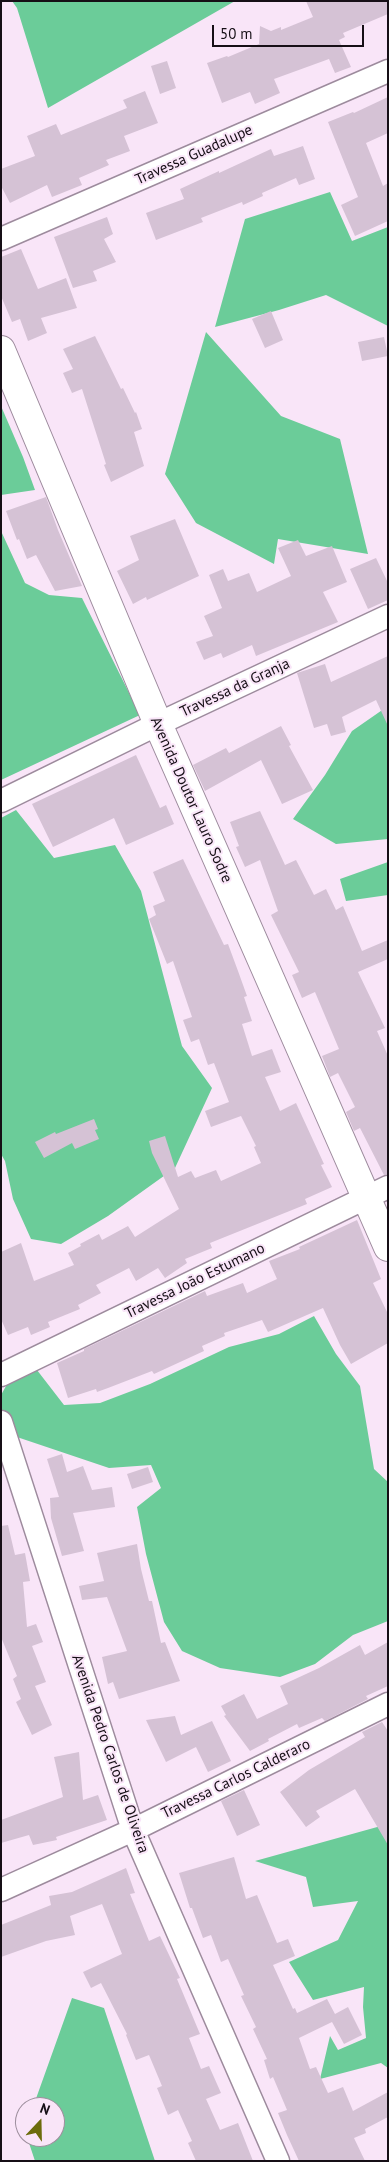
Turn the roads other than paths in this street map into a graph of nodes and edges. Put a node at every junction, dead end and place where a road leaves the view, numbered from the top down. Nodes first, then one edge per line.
1 (388, 71) edge
2 (1, 239) edge
3 (1, 350) edge
4 (388, 616) edge
5 (158, 724) junction
6 (1, 801) edge
7 (376, 1193) edge
8 (388, 1248) edge
9 (1, 1375) edge
10 (1, 1422) edge
11 (388, 1704) edge
12 (133, 1830) junction
13 (1, 1890) edge
14 (278, 2161) edge

1 - 2 street, Travessa Guadalupe
3 - 5 street, Avenida Doutor Lauro Sodre
4 - 5 street, Travessa da Granja
5 - 6 street, Travessa da Granja
5 - 7 street, Avenida Doutor Lauro Sodre
7 - 8 street, Avenida Doutor Lauro Sodre
7 - 9 street, Travessa João Estumano
10 - 12 street, Avenida Pedro Carlos de Oliveira
11 - 12 street, Travessa Carlos Calderaro
12 - 13 street, Travessa Carlos Calderaro
12 - 14 street, Avenida Pedro Carlos de Oliveira

